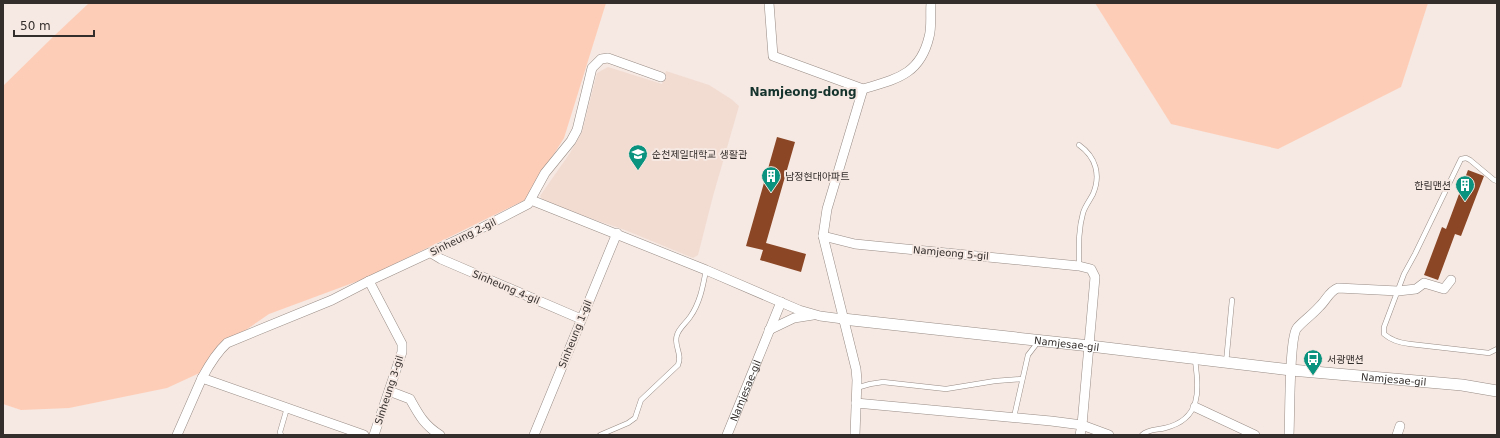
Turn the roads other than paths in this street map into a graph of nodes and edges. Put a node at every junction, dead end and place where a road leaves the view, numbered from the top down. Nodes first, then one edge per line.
1 (769, 3) edge
2 (931, 3) edge
3 (661, 77) dead end
4 (863, 89) junction
5 (1079, 145) dead end
6 (1497, 181) edge
7 (531, 200) junction
8 (617, 233) junction
9 (823, 236) junction
10 (430, 253) junction
11 (1079, 266) junction
12 (706, 270) junction
13 (1450, 280) dead end
14 (368, 281) junction
15 (1398, 291) junction
16 (1232, 300) dead end
17 (781, 302) junction
18 (818, 315) junction
19 (581, 319) junction
20 (843, 319) junction
21 (769, 330) junction
22 (1040, 340) junction
23 (1090, 346) junction
24 (1497, 349) edge
25 (1195, 359) junction
26 (1226, 363) junction
27 (1290, 370) junction
28 (202, 378) junction
29 (1022, 379) junction
30 (856, 388) junction
31 (389, 391) junction
32 (1497, 391) edge
33 (856, 403) junction
34 (1195, 407) junction
35 (287, 408) junction
36 (1014, 417) junction
37 (1400, 426) dead end
38 (1088, 429) edge
39 (177, 435) edge
40 (281, 435) edge
41 (364, 435) edge
42 (374, 435) edge
43 (440, 435) edge
44 (534, 435) edge
45 (600, 435) edge
46 (727, 435) edge
47 (854, 435) edge
48 (1080, 435) edge
49 (1109, 435) edge
50 (1142, 435) edge
51 (1255, 435) edge
52 (1289, 435) edge
53 (1397, 435) edge

1 - 4 street
2 - 4 street
3 - 7 street, Sinheung 2-gil
4 - 9 street
5 - 11 lane
6 - 15 lane
7 - 8 street
7 - 10 street, Sinheung 2-gil
8 - 12 street
8 - 19 street, Sinheung 1-gil
9 - 11 street, Namjeong 5-gil
9 - 20 street
10 - 14 street, Sinheung 2-gil
10 - 19 street, Sinheung 4-gil
11 - 23 street
12 - 17 street
12 - 45 lane
13 - 15 street
14 - 28 street, Sinheung 2-gil
14 - 31 street, Sinheung 3-gil
15 - 24 lane
15 - 27 street
16 - 26 lane
17 - 18 street
17 - 21 street, Namjesae-gil
18 - 20 street
18 - 21 street
19 - 44 street, Sinheung 1-gil
20 - 22 street, Namjesae-gil
20 - 30 street
21 - 46 street, Namjesae-gil
22 - 23 street, Namjesae-gil
22 - 29 lane
23 - 25 street, Namjesae-gil
23 - 38 street
25 - 26 street, Namjesae-gil
25 - 34 lane
26 - 27 street, Namjesae-gil
27 - 32 street, Namjesae-gil
27 - 52 street
28 - 35 street, Sinheung 3-gil
28 - 39 street
29 - 30 lane
29 - 36 lane
30 - 33 street
31 - 42 street, Sinheung 3-gil
31 - 43 street
33 - 36 street
33 - 47 street
34 - 50 lane
34 - 51 street
35 - 40 lane
35 - 41 street, Sinheung 3-gil
36 - 38 street
37 - 53 street
38 - 48 street
38 - 49 street

